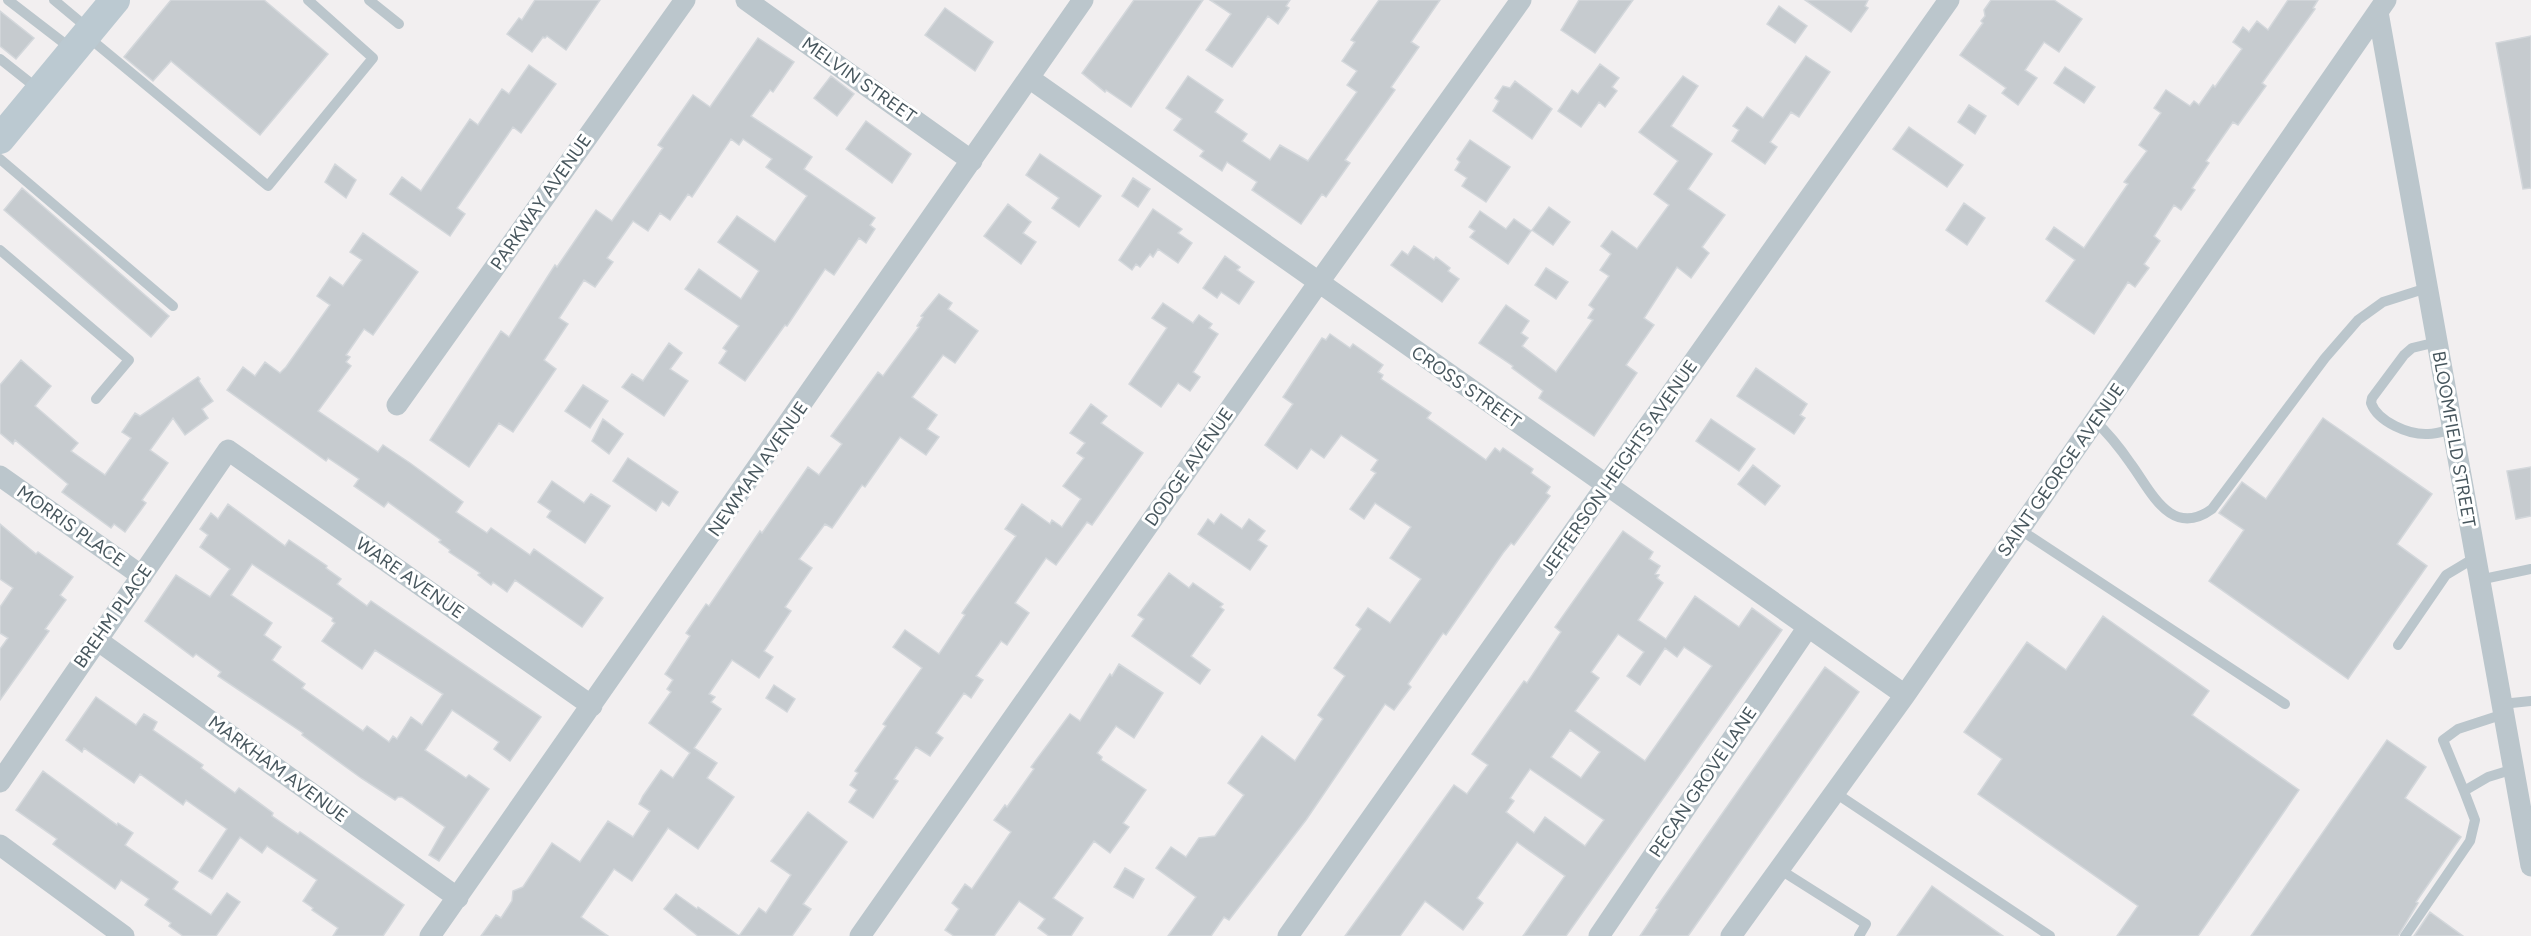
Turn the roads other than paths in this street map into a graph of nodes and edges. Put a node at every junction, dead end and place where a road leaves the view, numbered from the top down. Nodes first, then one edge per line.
1 (8, 0) edge
2 (54, 0) edge
3 (115, 0) edge
4 (308, 0) edge
5 (369, 0) edge
6 (685, 0) edge
7 (746, 0) edge
8 (1083, 0) edge
9 (1521, 0) edge
10 (1949, 0) edge
11 (2382, 6) edge
12 (399, 24) dead end
13 (83, 39) junction
14 (0, 59) edge
15 (1029, 78) junction
16 (40, 90) junction
17 (4, 127) edge
18 (0, 159) edge
19 (972, 161) junction
20 (0, 250) edge
21 (1319, 282) junction
22 (2427, 288) junction
23 (173, 306) dead end
24 (2437, 342) junction
25 (96, 399) dead end
26 (397, 405) dead end
27 (2095, 421) junction
28 (2452, 429) junction
29 (228, 450) joint
30 (0, 476) edge
31 (1606, 487) junction
32 (2019, 529) junction
33 (2476, 557) junction
34 (2531, 569) edge
35 (142, 576) junction
36 (2479, 580) junction
37 (1808, 627) junction
38 (97, 640) junction
39 (2398, 645) dead end
40 (1905, 695) junction
41 (2531, 701) edge
42 (2285, 704) dead end
43 (592, 706) junction
44 (2503, 709) junction
45 (2514, 769) junction
46 (0, 782) edge
47 (2464, 791) junction
48 (1834, 792) junction
49 (0, 845) edge
50 (2530, 853) edge
51 (1779, 869) junction
52 (458, 898) junction
53 (124, 936) edge
54 (430, 936) edge
55 (860, 936) edge
56 (1288, 936) edge
57 (1599, 936) edge
58 (1731, 936) edge
59 (1859, 936) edge
60 (2050, 936) edge
61 (2405, 936) edge

1 - 13 lane
2 - 13 lane
3 - 13 main road
4 - 13 lane
5 - 12 lane
6 - 26 street, PARKWAY AVENUE
7 - 19 street, MELVIN STREET
8 - 15 street, NEWMAN AVENUE
9 - 21 street, DODGE AVENUE
10 - 31 street, JEFFERSON HEIGHTS AVENUE
11 - 22 street, BLOOMFIELD STREET
11 - 27 street, SAINT GEORGE AVENUE
13 - 16 main road
14 - 16 lane
15 - 19 street, NEWMAN AVENUE
15 - 21 street, CROSS STREET
16 - 17 main road
18 - 23 lane
19 - 43 street, NEWMAN AVENUE
20 - 25 lane
21 - 31 street, CROSS STREET
21 - 55 street, DODGE AVENUE
22 - 24 street, BLOOMFIELD STREET
22 - 27 lane
24 - 28 street, BLOOMFIELD STREET
24 - 28 lane
27 - 32 street, SAINT GEORGE AVENUE
28 - 33 street, BLOOMFIELD STREET
29 - 35 street, BREHM PLACE
29 - 43 street, WARE AVENUE
30 - 35 street, MORRIS PLACE
31 - 37 street, CROSS STREET
31 - 56 street, JEFFERSON HEIGHTS AVENUE
32 - 40 street, SAINT GEORGE AVENUE
32 - 42 lane
33 - 36 street, BLOOMFIELD STREET
33 - 39 lane
34 - 36 lane
35 - 38 street, BREHM PLACE
36 - 44 street, BLOOMFIELD STREET
37 - 40 street, CROSS STREET
37 - 57 street, PECAN GROVE LANE
38 - 46 street, BREHM PLACE
38 - 52 street, MARKHAM AVENUE
40 - 48 street, SAINT GEORGE AVENUE
41 - 44 lane
43 - 52 street, NEWMAN AVENUE
44 - 45 street, BLOOMFIELD STREET
44 - 47 lane
45 - 47 lane
45 - 50 street, BLOOMFIELD STREET
47 - 61 lane
48 - 51 street, SAINT GEORGE AVENUE
48 - 60 lane
49 - 53 street
51 - 58 street, SAINT GEORGE AVENUE
51 - 59 lane
52 - 54 street, NEWMAN AVENUE

